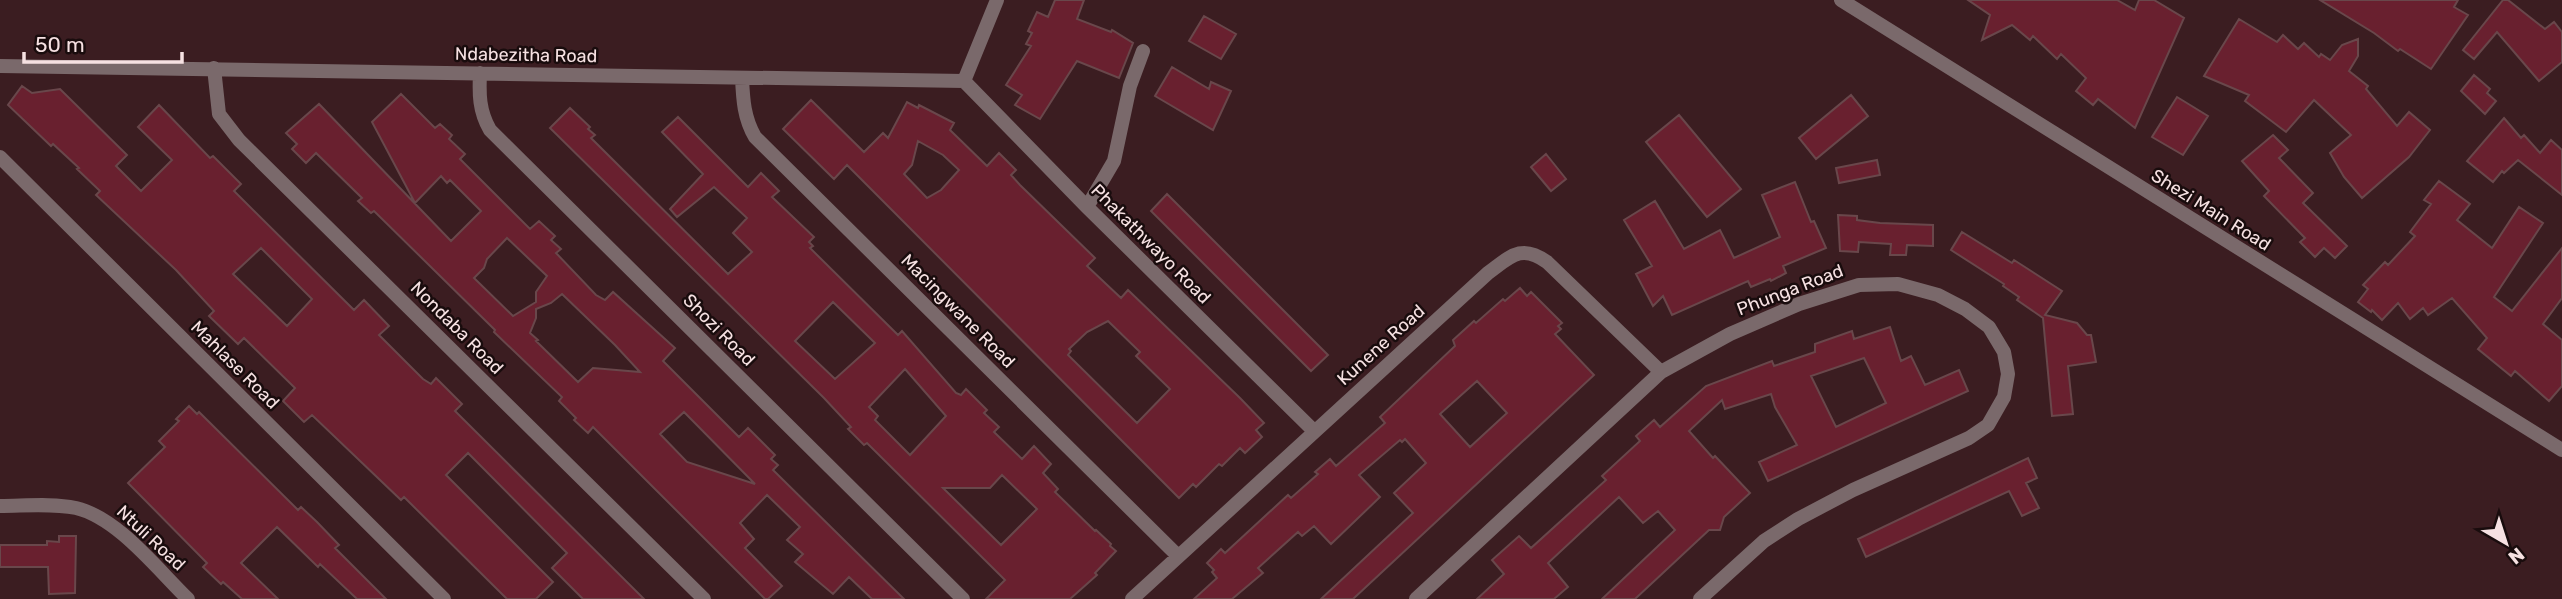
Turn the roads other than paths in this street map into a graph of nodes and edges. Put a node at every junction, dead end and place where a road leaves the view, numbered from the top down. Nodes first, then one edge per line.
1 (997, 0) edge
2 (1841, 0) edge
3 (1143, 51) dead end
4 (0, 66) edge
5 (214, 68) junction
6 (480, 73) junction
7 (742, 78) junction
8 (964, 81) junction
9 (0, 157) edge
10 (1087, 207) junction
11 (1661, 372) junction
12 (1314, 431) junction
13 (2562, 450) edge
14 (0, 506) edge
15 (1178, 556) junction
16 (188, 599) edge
17 (444, 599) edge
18 (704, 599) edge
19 (963, 599) edge
20 (1132, 599) edge
21 (1416, 599) edge
22 (1700, 599) edge

1 - 8 street
2 - 13 street, Shezi Main Road
3 - 10 street
4 - 5 street, Ndabezitha Road
5 - 6 street, Ndabezitha Road
5 - 18 street, Nondaba Road
6 - 7 street, Ndabezitha Road
6 - 19 street, Shozi Road
7 - 8 street, Ndabezitha Road
7 - 15 street, Macingwane Road
8 - 10 street, Phakathwayo Road
9 - 17 street, Mahlase Road
10 - 12 street, Phakathwayo Road
11 - 12 street, Kunene Road
11 - 21 street, Phunga Road
11 - 22 street, Phunga Road
12 - 15 street, Kunene Road
14 - 16 street, Ntuli Road
15 - 20 street, Kunene Road

